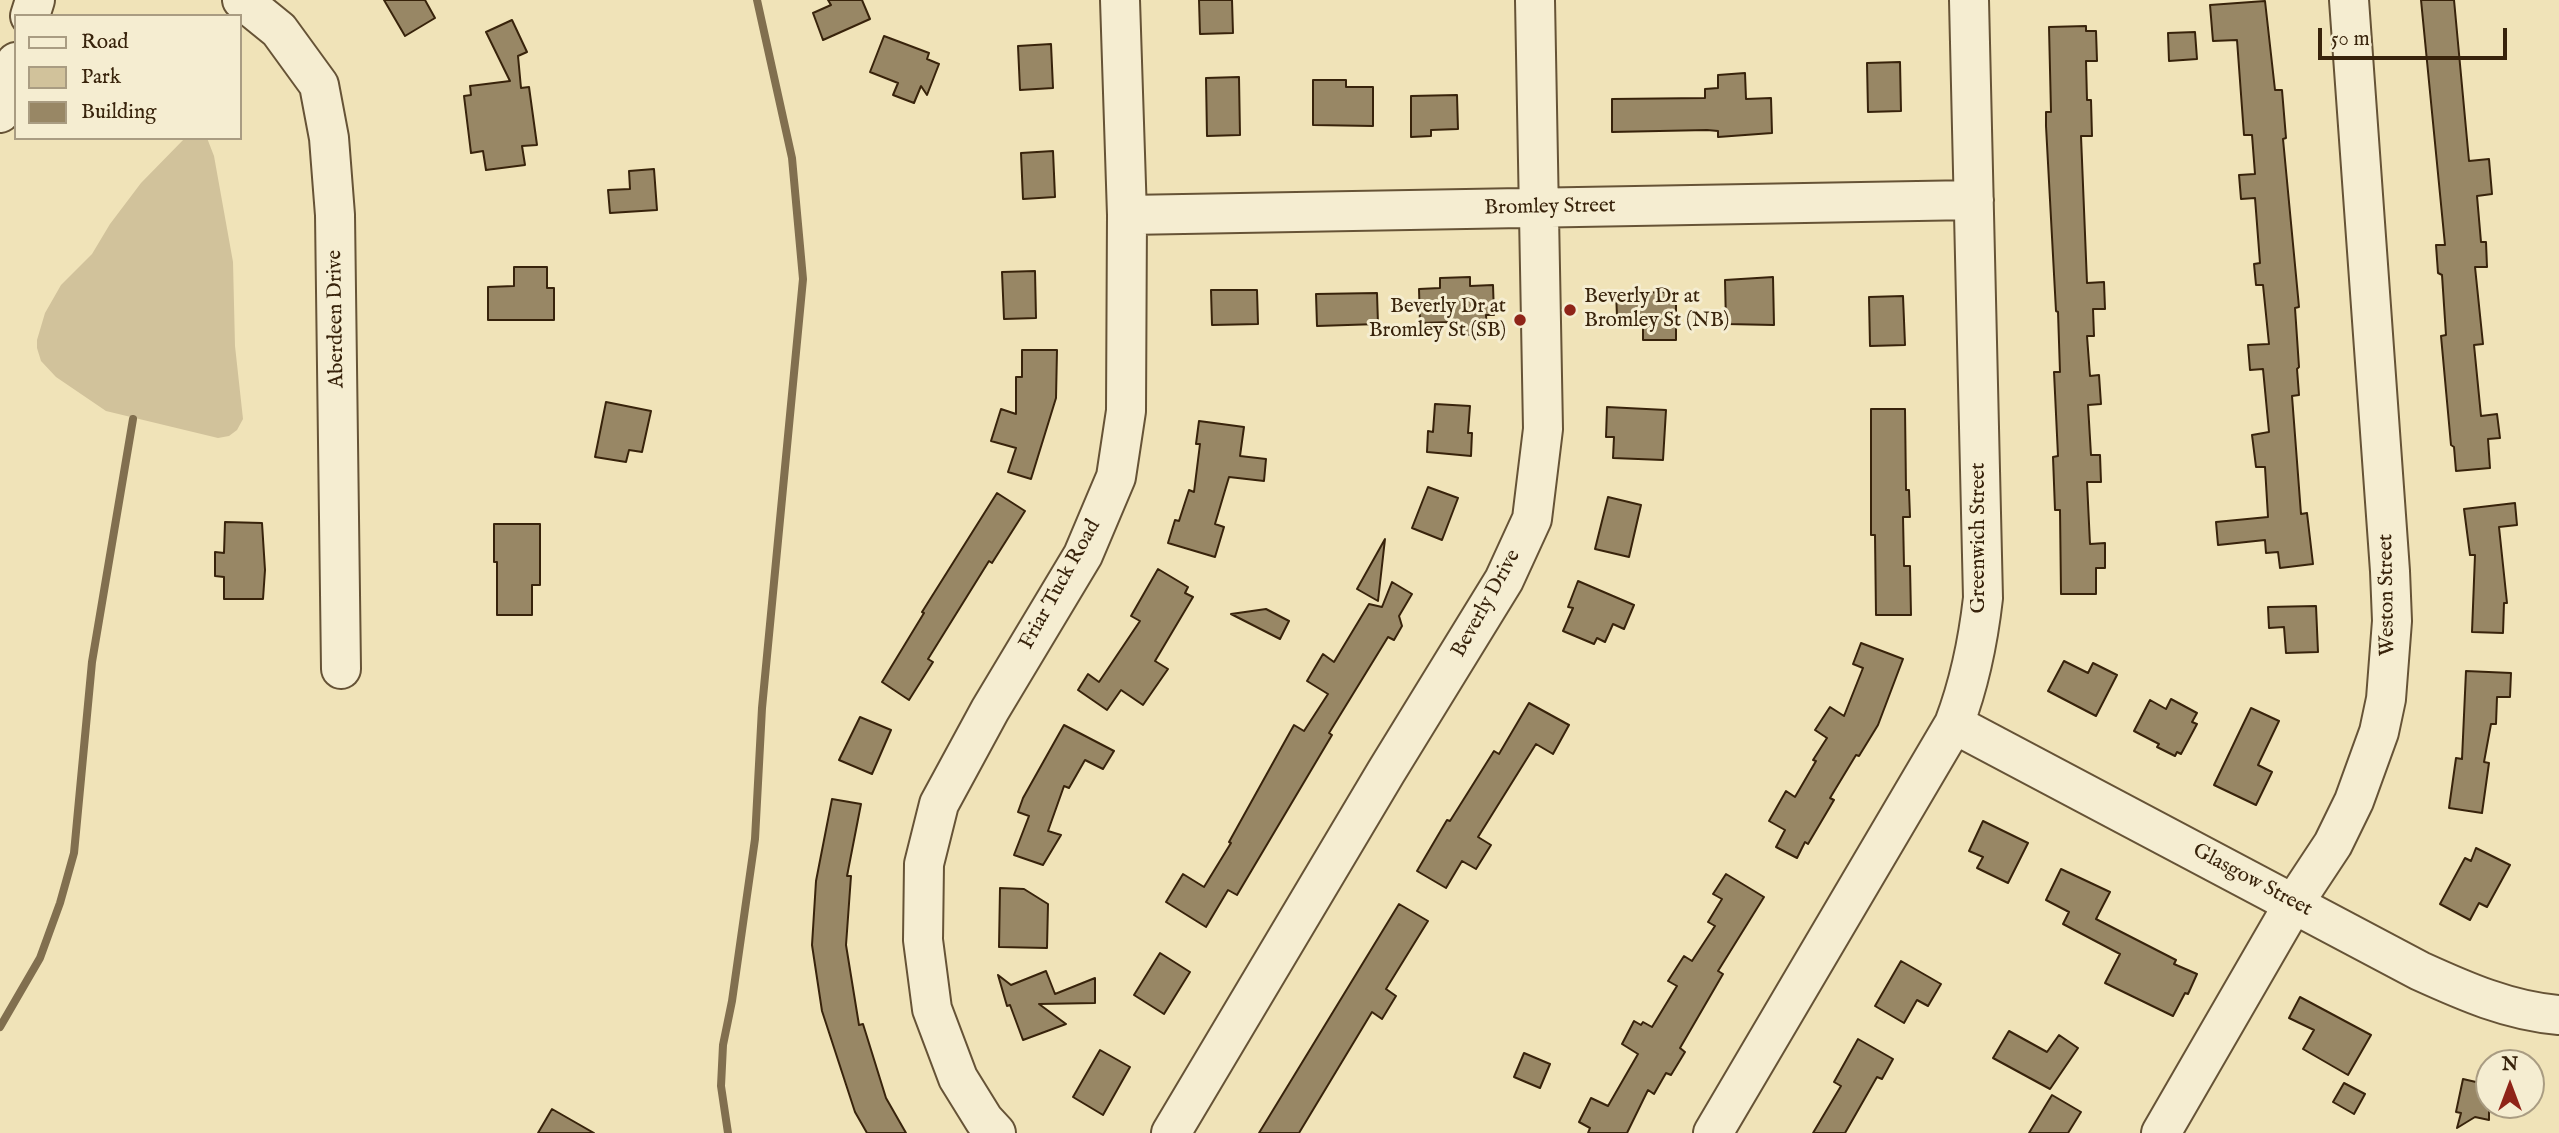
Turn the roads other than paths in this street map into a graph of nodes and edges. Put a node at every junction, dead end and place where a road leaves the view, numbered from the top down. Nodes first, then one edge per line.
1 (242, 0) edge
2 (1120, 0) edge
3 (1535, 0) edge
4 (1969, 0) edge
5 (2348, 0) edge
6 (14, 68) edge
7 (0, 113) edge
8 (1974, 200) junction
9 (1540, 208) junction
10 (1127, 215) junction
11 (341, 669) dead end
12 (1954, 724) junction
13 (2294, 903) junction
14 (2559, 1015) edge
15 (996, 1133) edge
16 (1171, 1133) edge
17 (1713, 1133) edge
18 (2161, 1133) edge

1 - 11 street, Aberdeen Drive
2 - 10 street, Friar Tuck Road
3 - 9 street, Beverly Drive
4 - 8 street, Greenwich Street
5 - 13 street, Weston Street
6 - 7 street
8 - 9 street, Bromley Street
8 - 12 street, Greenwich Street
9 - 10 street, Bromley Street
9 - 16 street, Beverly Drive
10 - 15 street, Friar Tuck Road
12 - 13 street, Glasgow Street
12 - 17 street, Greenwich Street
13 - 14 street, Glasgow Street
13 - 18 street, Weston Street

